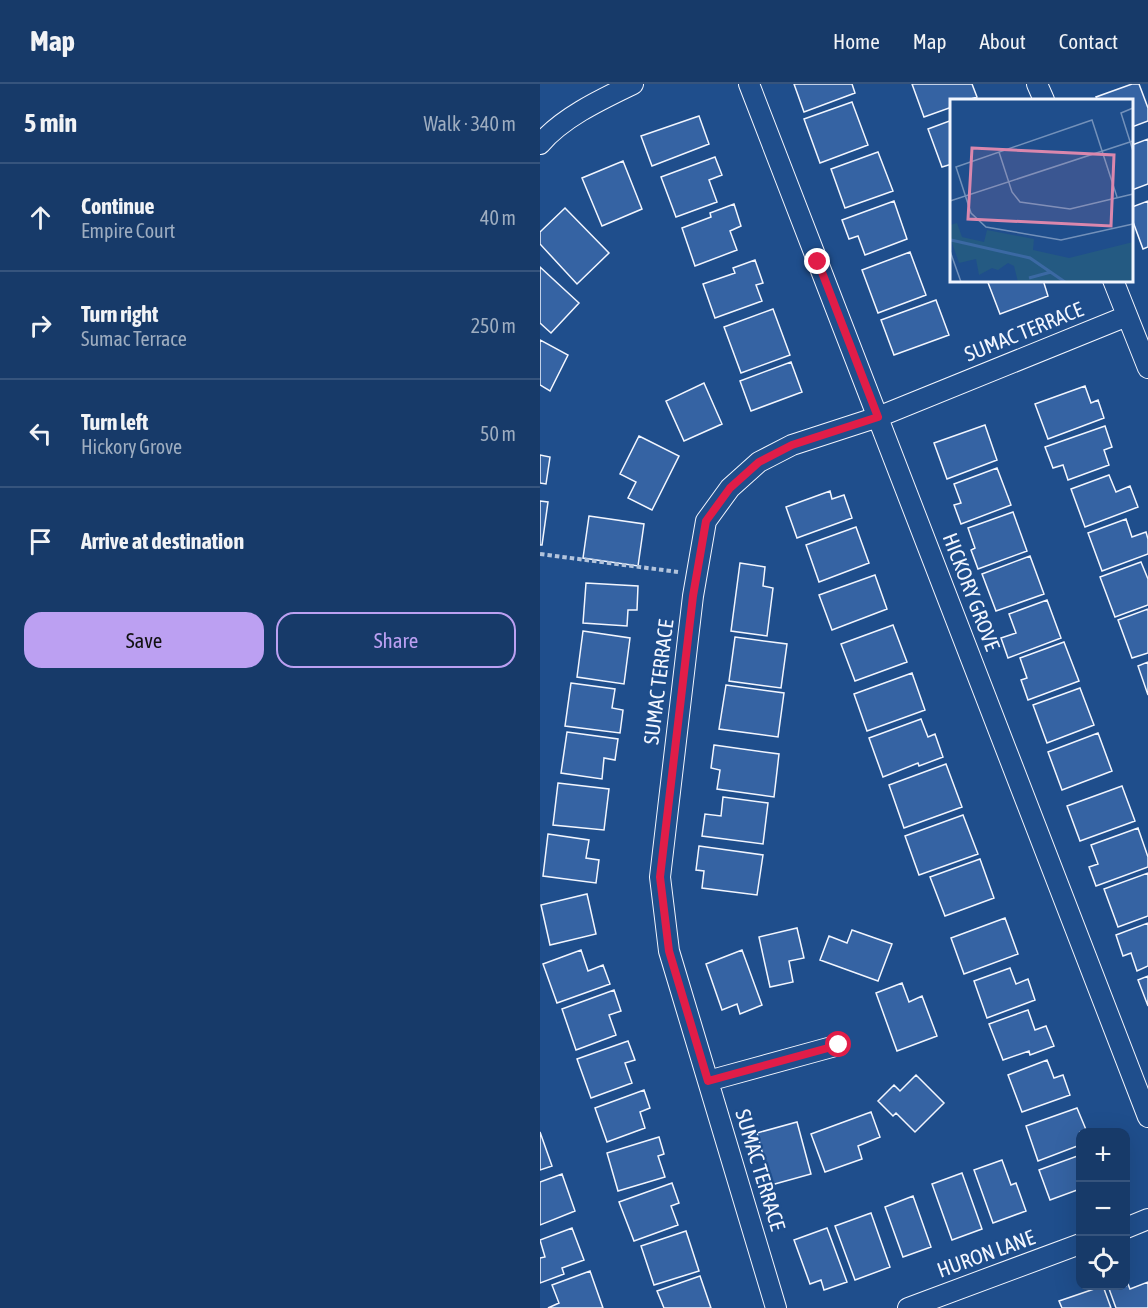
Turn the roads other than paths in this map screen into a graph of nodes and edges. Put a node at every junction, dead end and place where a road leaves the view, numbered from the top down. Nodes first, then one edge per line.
1 (633, 84) edge
2 (749, 84) edge
3 (1037, 84) edge
4 (1044, 99) edge
5 (540, 144) edge
6 (1114, 282) edge
7 (1127, 316) junction
8 (1148, 368) edge
9 (878, 417) junction
10 (839, 1045) dead end
11 (708, 1081) junction
12 (1148, 1118) edge
13 (1148, 1220) edge
14 (1130, 1226) edge
15 (1076, 1245) edge
16 (776, 1308) edge
17 (908, 1308) edge

1 - 5 street
2 - 9 street, HICKORY GROVE
3 - 4 street
6 - 7 street
7 - 8 street
7 - 9 street, SUMAC TERRACE
9 - 11 street, SUMAC TERRACE
9 - 12 street, HICKORY GROVE
10 - 11 street
11 - 16 street, SUMAC TERRACE
13 - 14 street
15 - 17 street, HURON LANE

